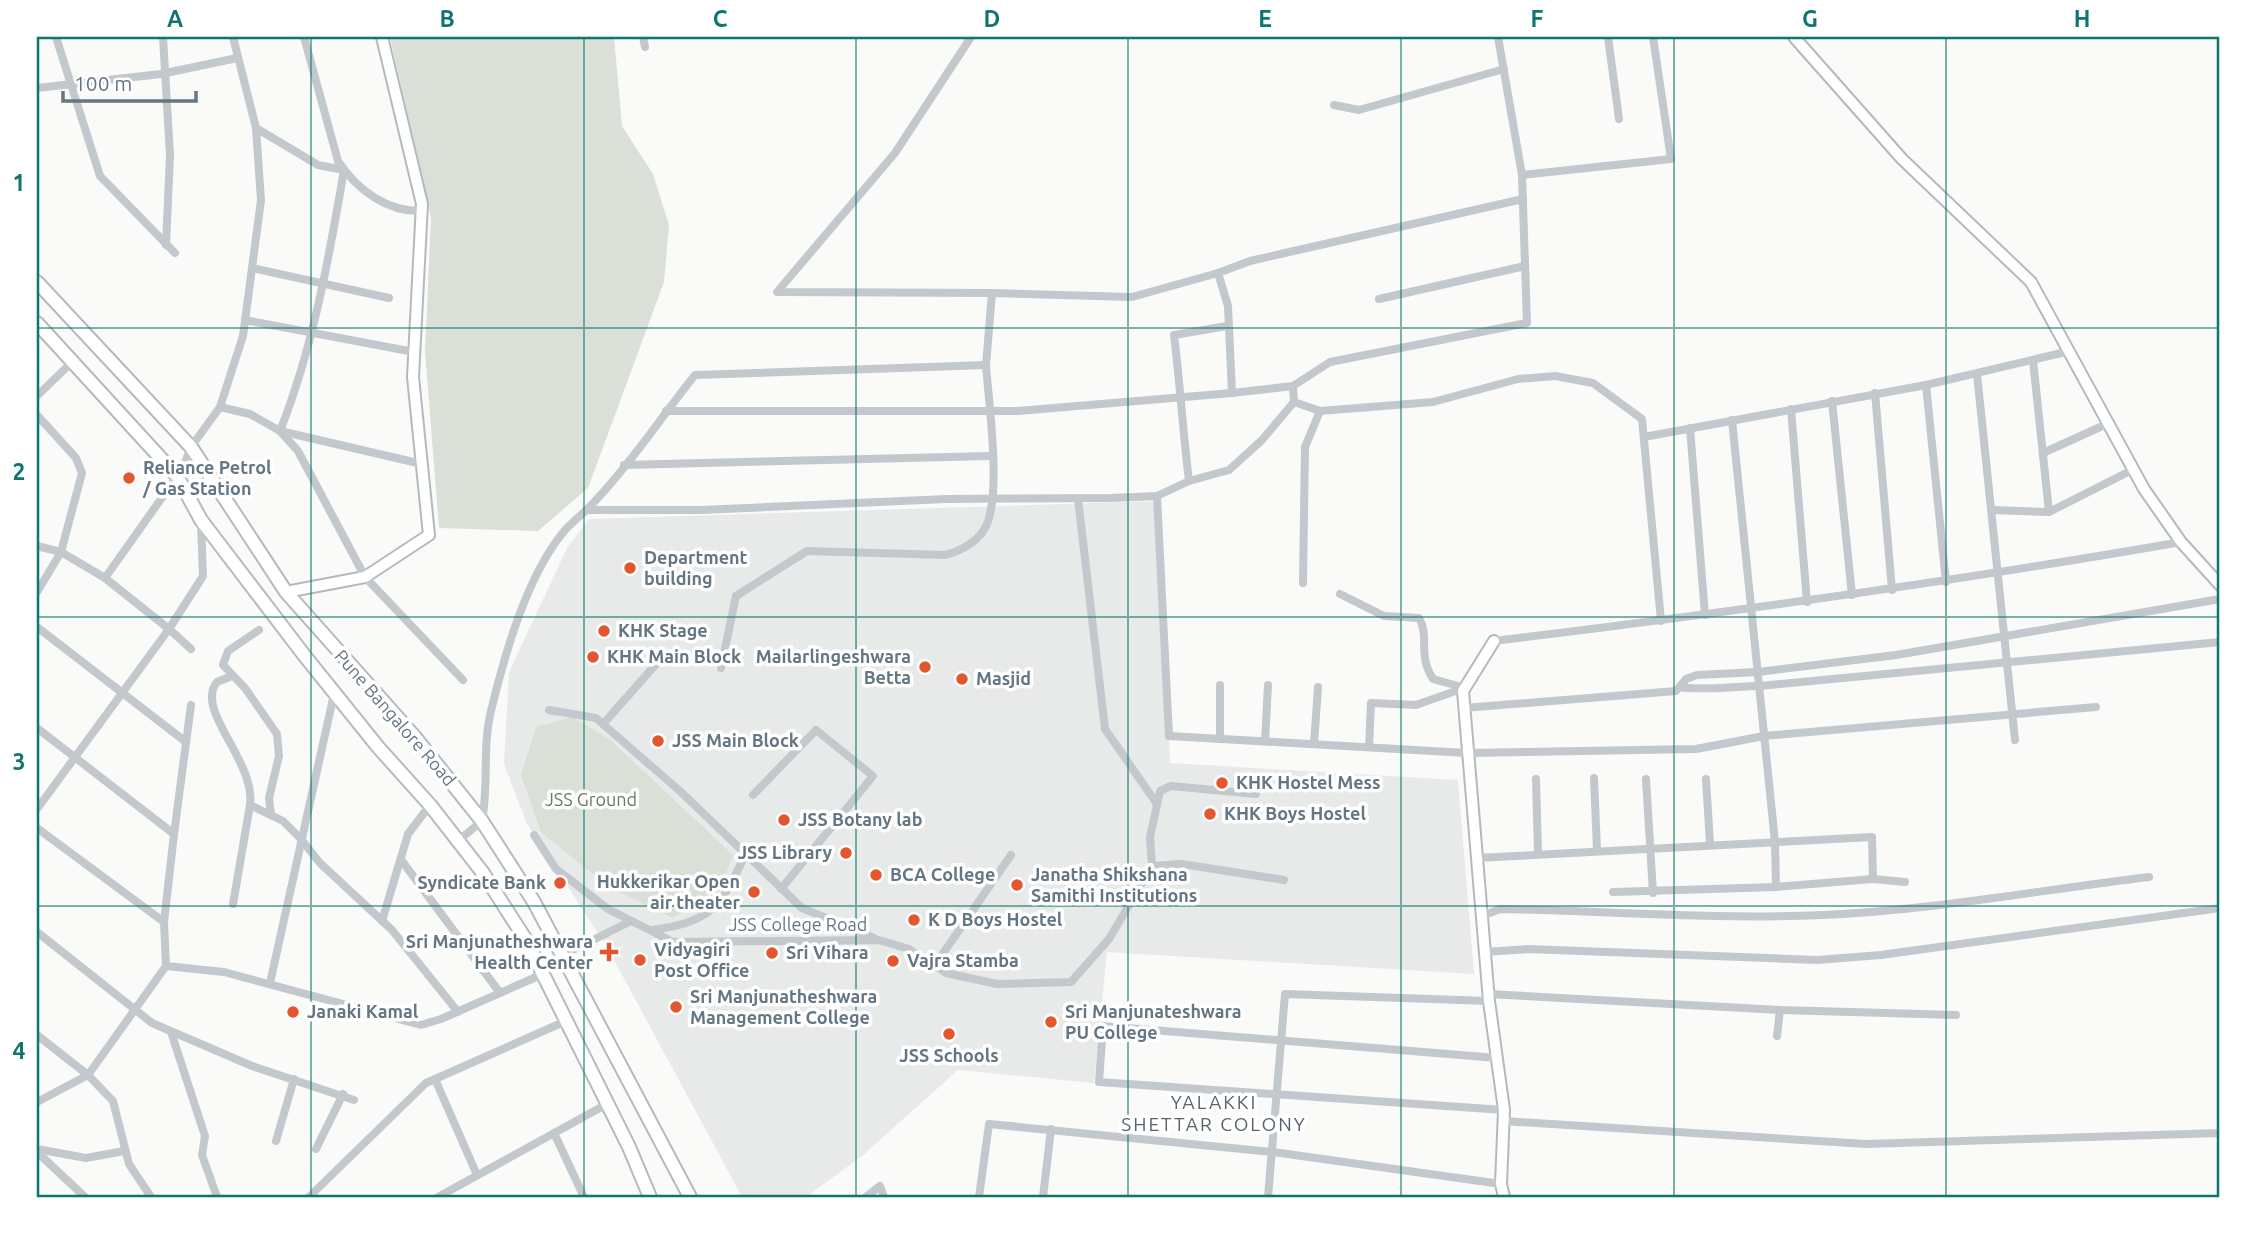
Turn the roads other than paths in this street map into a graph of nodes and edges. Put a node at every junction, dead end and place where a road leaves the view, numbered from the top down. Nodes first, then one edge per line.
1 (56, 37) edge
2 (163, 37) edge
3 (233, 37) edge
4 (304, 37) edge
5 (382, 37) edge
6 (643, 37) edge
7 (971, 37) edge
8 (1498, 37) edge
9 (1608, 37) edge
10 (1653, 37) edge
11 (1794, 37) edge
12 (645, 47) dead end
13 (237, 58) junction
14 (1504, 69) junction
15 (165, 73) junction
16 (69, 85) junction
17 (37, 88) edge
18 (1334, 105) dead end
19 (1619, 119) dead end
20 (256, 128) junction
21 (344, 170) junction
22 (1522, 175) junction
23 (1522, 199) junction
24 (422, 212) junction
25 (166, 245) junction
26 (175, 253) dead end
27 (1525, 266) junction
28 (252, 268) junction
29 (1218, 272) junction
30 (37, 282) edge
31 (322, 284) junction
32 (992, 293) junction
33 (389, 298) dead end
34 (1379, 299) dead end
35 (245, 320) junction
36 (37, 323) edge
37 (1227, 326) junction
38 (310, 332) junction
39 (2070, 351) junction
40 (414, 352) junction
41 (2033, 360) junction
42 (73, 361) junction
43 (986, 366) junction
44 (1977, 374) junction
45 (1926, 384) junction
46 (1293, 386) junction
47 (1232, 393) junction
48 (1875, 393) junction
49 (37, 396) edge
50 (1178, 398) junction
51 (1832, 401) junction
52 (1294, 402) junction
53 (220, 407) junction
54 (1791, 409) junction
55 (666, 411) junction
56 (1320, 411) junction
57 (989, 412) junction
58 (37, 415) edge
59 (1732, 419) junction
60 (2109, 423) junction
61 (1690, 428) junction
62 (280, 431) junction
63 (1644, 437) junction
64 (191, 447) junction
65 (2043, 453) junction
66 (991, 456) junction
67 (422, 464) junction
68 (624, 465) junction
69 (2134, 470) junction
70 (177, 476) junction
71 (1189, 481) junction
72 (1157, 496) junction
73 (1077, 499) junction
74 (993, 501) junction
75 (586, 510) junction
76 (1991, 510) junction
77 (2049, 512) junction
78 (201, 520) junction
79 (2181, 542) junction
80 (37, 546) edge
81 (61, 552) junction
82 (1997, 574) junction
83 (365, 578) junction
84 (105, 579) junction
85 (1946, 582) junction
86 (1303, 583) dead end
87 (2220, 585) edge
88 (1892, 590) junction
89 (37, 592) edge
90 (286, 592) junction
91 (1340, 594) dead end
92 (1852, 595) junction
93 (2220, 599) edge
94 (1807, 602) junction
95 (1751, 610) junction
96 (1705, 615) junction
97 (1661, 621) junction
98 (37, 627) edge
99 (169, 629) junction
100 (259, 630) dead end
101 (2004, 636) junction
102 (1494, 640) joint
103 (2220, 642) edge
104 (191, 649) dead end
105 (658, 662) dead end
106 (2007, 663) junction
107 (721, 668) dead end
108 (1758, 672) junction
109 (232, 676) junction
110 (463, 680) dead end
111 (1220, 685) dead end
112 (1268, 685) dead end
113 (1318, 687) dead end
114 (1681, 687) junction
115 (1759, 687) junction
116 (1465, 688) junction
117 (123, 691) junction
118 (334, 694) junction
119 (191, 705) dead end
120 (2095, 707) dead end
121 (1464, 708) junction
122 (549, 710) dead end
123 (2014, 714) junction
124 (603, 724) junction
125 (37, 728) edge
126 (1764, 736) junction
127 (1220, 739) junction
128 (2015, 740) dead end
129 (1265, 741) junction
130 (186, 742) junction
131 (1314, 744) junction
132 (1369, 747) junction
133 (1467, 753) junction
134 (75, 757) junction
135 (1594, 778) dead end
136 (1536, 779) dead end
137 (1646, 779) dead end
138 (1706, 779) dead end
139 (1256, 794) dead end
140 (752, 795) dead end
141 (1157, 804) junction
142 (250, 805) junction
143 (430, 805) junction
144 (37, 809) edge
145 (271, 815) junction
146 (482, 821) junction
147 (37, 828) edge
148 (174, 834) junction
149 (534, 835) dead end
150 (300, 838) junction
151 (459, 840) junction
152 (1775, 842) junction
153 (1710, 844) junction
154 (1651, 847) junction
155 (1597, 850) junction
156 (1538, 853) junction
157 (745, 855) junction
158 (1012, 855) dead end
159 (1477, 858) junction
160 (401, 861) junction
161 (1152, 866) junction
162 (2149, 877) dead end
163 (1873, 879) junction
164 (1284, 880) dead end
165 (1905, 882) dead end
166 (1776, 887) junction
167 (781, 889) junction
168 (1613, 892) dead end
169 (1653, 893) junction
170 (233, 904) dead end
171 (2220, 908) edge
172 (1482, 916) junction
173 (632, 921) junction
174 (164, 922) junction
175 (382, 922) junction
176 (650, 930) junction
177 (37, 932) edge
178 (879, 940) junction
179 (1485, 952) junction
180 (564, 955) junction
181 (935, 965) junction
182 (166, 966) junction
183 (543, 974) junction
184 (270, 983) junction
185 (500, 993) junction
186 (1488, 997) junction
187 (134, 1010) junction
188 (1780, 1010) junction
189 (457, 1012) junction
190 (1956, 1015) dead end
191 (566, 1021) junction
192 (171, 1032) junction
193 (37, 1035) edge
194 (1777, 1036) dead end
195 (1280, 1038) junction
196 (1497, 1058) junction
197 (88, 1075) junction
198 (294, 1079) junction
199 (435, 1079) junction
200 (1279, 1093) junction
201 (343, 1094) junction
202 (354, 1100) dead end
203 (37, 1102) edge
204 (607, 1104) junction
205 (1504, 1116) junction
206 (1051, 1129) junction
207 (554, 1133) junction
208 (2220, 1133) edge
209 (276, 1141) dead end
210 (316, 1149) dead end
211 (37, 1151) edge
212 (124, 1151) junction
213 (1273, 1152) junction
214 (477, 1175) junction
215 (1501, 1184) junction
216 (85, 1197) edge
217 (151, 1197) edge
218 (217, 1197) edge
219 (309, 1197) edge
220 (438, 1197) edge
221 (584, 1197) edge
222 (650, 1197) edge
223 (690, 1197) edge
224 (866, 1197) edge
225 (884, 1197) edge
226 (979, 1197) edge
227 (1043, 1197) edge
228 (1268, 1197) edge
229 (1504, 1197) edge

1 - 16 street
2 - 15 street
3 - 13 street
4 - 21 street
5 - 24 street
6 - 12 street
7 - 32 street
8 - 14 street
9 - 19 street
10 - 22 street
11 - 39 street
13 - 15 street
13 - 20 street
14 - 18 street
14 - 22 street
15 - 16 street
15 - 25 street
16 - 17 street
16 - 25 street
20 - 21 street
20 - 28 street
21 - 24 street
21 - 31 street
22 - 23 street
23 - 27 street
23 - 29 street
24 - 40 street
25 - 26 street
27 - 34 street
27 - 46 street
28 - 31 street
28 - 35 street
29 - 32 street
29 - 37 street
30 - 64 main road, Pune Bangalore Road
31 - 33 street
31 - 38 street
32 - 43 street
35 - 38 street
35 - 53 street
36 - 42 main road, Pune Bangalore Road
37 - 47 street
37 - 50 street
38 - 40 street
38 - 62 street
39 - 41 street
39 - 60 street
40 - 67 street
41 - 44 street
41 - 65 street
42 - 49 street
42 - 70 main road, Pune Bangalore Road
43 - 55 street
43 - 57 street
44 - 45 street
44 - 76 street
45 - 48 street
45 - 85 street
46 - 47 street
46 - 52 street
47 - 50 street
48 - 51 street
48 - 88 street
50 - 57 street
50 - 71 street
51 - 54 street
51 - 92 street
52 - 56 street
52 - 71 street
53 - 62 street
53 - 64 street
54 - 59 street
54 - 94 street
55 - 57 street
55 - 68 street
56 - 63 street
56 - 86 street
57 - 66 street
58 - 81 street
59 - 61 street
59 - 95 street
60 - 65 street
60 - 69 street
61 - 63 street
61 - 96 street
62 - 67 street
62 - 83 street
63 - 97 street
64 - 70 street
64 - 90 main road, Pune Bangalore Road
65 - 77 street
66 - 68 street
66 - 74 street
67 - 83 street
68 - 75 street
69 - 77 street
69 - 79 street
70 - 78 main road, Pune Bangalore Road
70 - 84 street
71 - 72 street
72 - 73 street
72 - 127 street
73 - 74 street
73 - 141 street
74 - 75 street
74 - 107 street
75 - 146 street
76 - 77 street
76 - 82 street
78 - 99 street
78 - 118 main road, Pune Bangalore Road
79 - 82 street
79 - 87 street
80 - 81 street
81 - 84 street
81 - 89 street
82 - 85 street
82 - 101 street
83 - 90 street
83 - 110 street
84 - 99 street
85 - 88 street
88 - 92 street
90 - 146 main road, Pune Bangalore Road
91 - 116 street
92 - 94 street
93 - 101 street
94 - 95 street
95 - 96 street
95 - 108 street
96 - 97 street
97 - 102 street
98 - 117 street
99 - 104 street
99 - 117 street
100 - 109 street
101 - 106 street
101 - 108 street
102 - 116 street
103 - 106 street
105 - 124 street
106 - 115 street
106 - 123 street
108 - 114 street
108 - 115 street
109 - 142 street
109 - 145 street
111 - 127 street
112 - 129 street
113 - 131 street
114 - 115 street
114 - 121 street
115 - 126 street
116 - 121 street
116 - 132 street
117 - 130 street
117 - 134 street
118 - 143 main road, Pune Bangalore Road
118 - 150 street
119 - 130 street
120 - 123 street
121 - 133 street
122 - 124 street
123 - 126 street
123 - 128 street
124 - 157 street
125 - 134 street
126 - 133 street
126 - 152 street
127 - 129 street
129 - 131 street
130 - 148 street
131 - 132 street
132 - 133 street
133 - 159 street
134 - 144 street
134 - 148 street
135 - 155 street
136 - 156 street
137 - 154 street
138 - 153 street
139 - 141 street
140 - 167 street
141 - 161 street
142 - 145 street
142 - 170 street
143 - 151 main road, Pune Bangalore Road
143 - 160 street
145 - 150 street
146 - 151 street
146 - 180 main road, Pune Bangalore Road
147 - 174 street
148 - 174 street
149 - 173 street, JSS College Road
150 - 175 street
150 - 184 street
151 - 183 main road, Pune Bangalore Road
152 - 153 street
152 - 163 street
152 - 166 street
153 - 154 street
154 - 155 street
154 - 169 street
155 - 156 street
156 - 159 street
157 - 167 street
157 - 176 street
158 - 181 street
159 - 172 street
160 - 175 street
160 - 185 street
161 - 164 street
161 - 181 street, JSS College Road
162 - 172 street
163 - 165 street
163 - 166 street
166 - 169 street
167 - 178 street
168 - 169 street
171 - 179 street
172 - 179 street
173 - 176 street, JSS College Road
173 - 180 street
174 - 182 street
175 - 189 street
176 - 178 street, JSS College Road
177 - 187 street
178 - 181 street, JSS College Road
179 - 186 street
180 - 223 main road, Pune Bangalore Road
182 - 184 street
182 - 187 street
183 - 185 street
183 - 191 main road, Pune Bangalore Road
184 - 189 street
185 - 189 street
186 - 188 street
186 - 195 street
186 - 196 street
187 - 192 street
187 - 197 street
188 - 190 street
188 - 194 street
191 - 199 street
191 - 204 main road, Pune Bangalore Road
192 - 198 street
192 - 218 street
193 - 197 street
195 - 196 street
195 - 200 street
195 - 200 street
196 - 205 street
197 - 203 street
197 - 212 street
198 - 201 street
198 - 209 street
199 - 214 street
199 - 219 street
200 - 205 street
200 - 213 street
201 - 202 street
201 - 210 street
204 - 207 street
204 - 222 main road, Pune Bangalore Road
205 - 208 street
205 - 215 street
206 - 213 street
206 - 226 street
206 - 227 street
207 - 214 street
207 - 221 street
211 - 212 street
211 - 216 street
212 - 217 street
213 - 215 street
213 - 228 street
214 - 220 street
215 - 229 street
224 - 225 street

